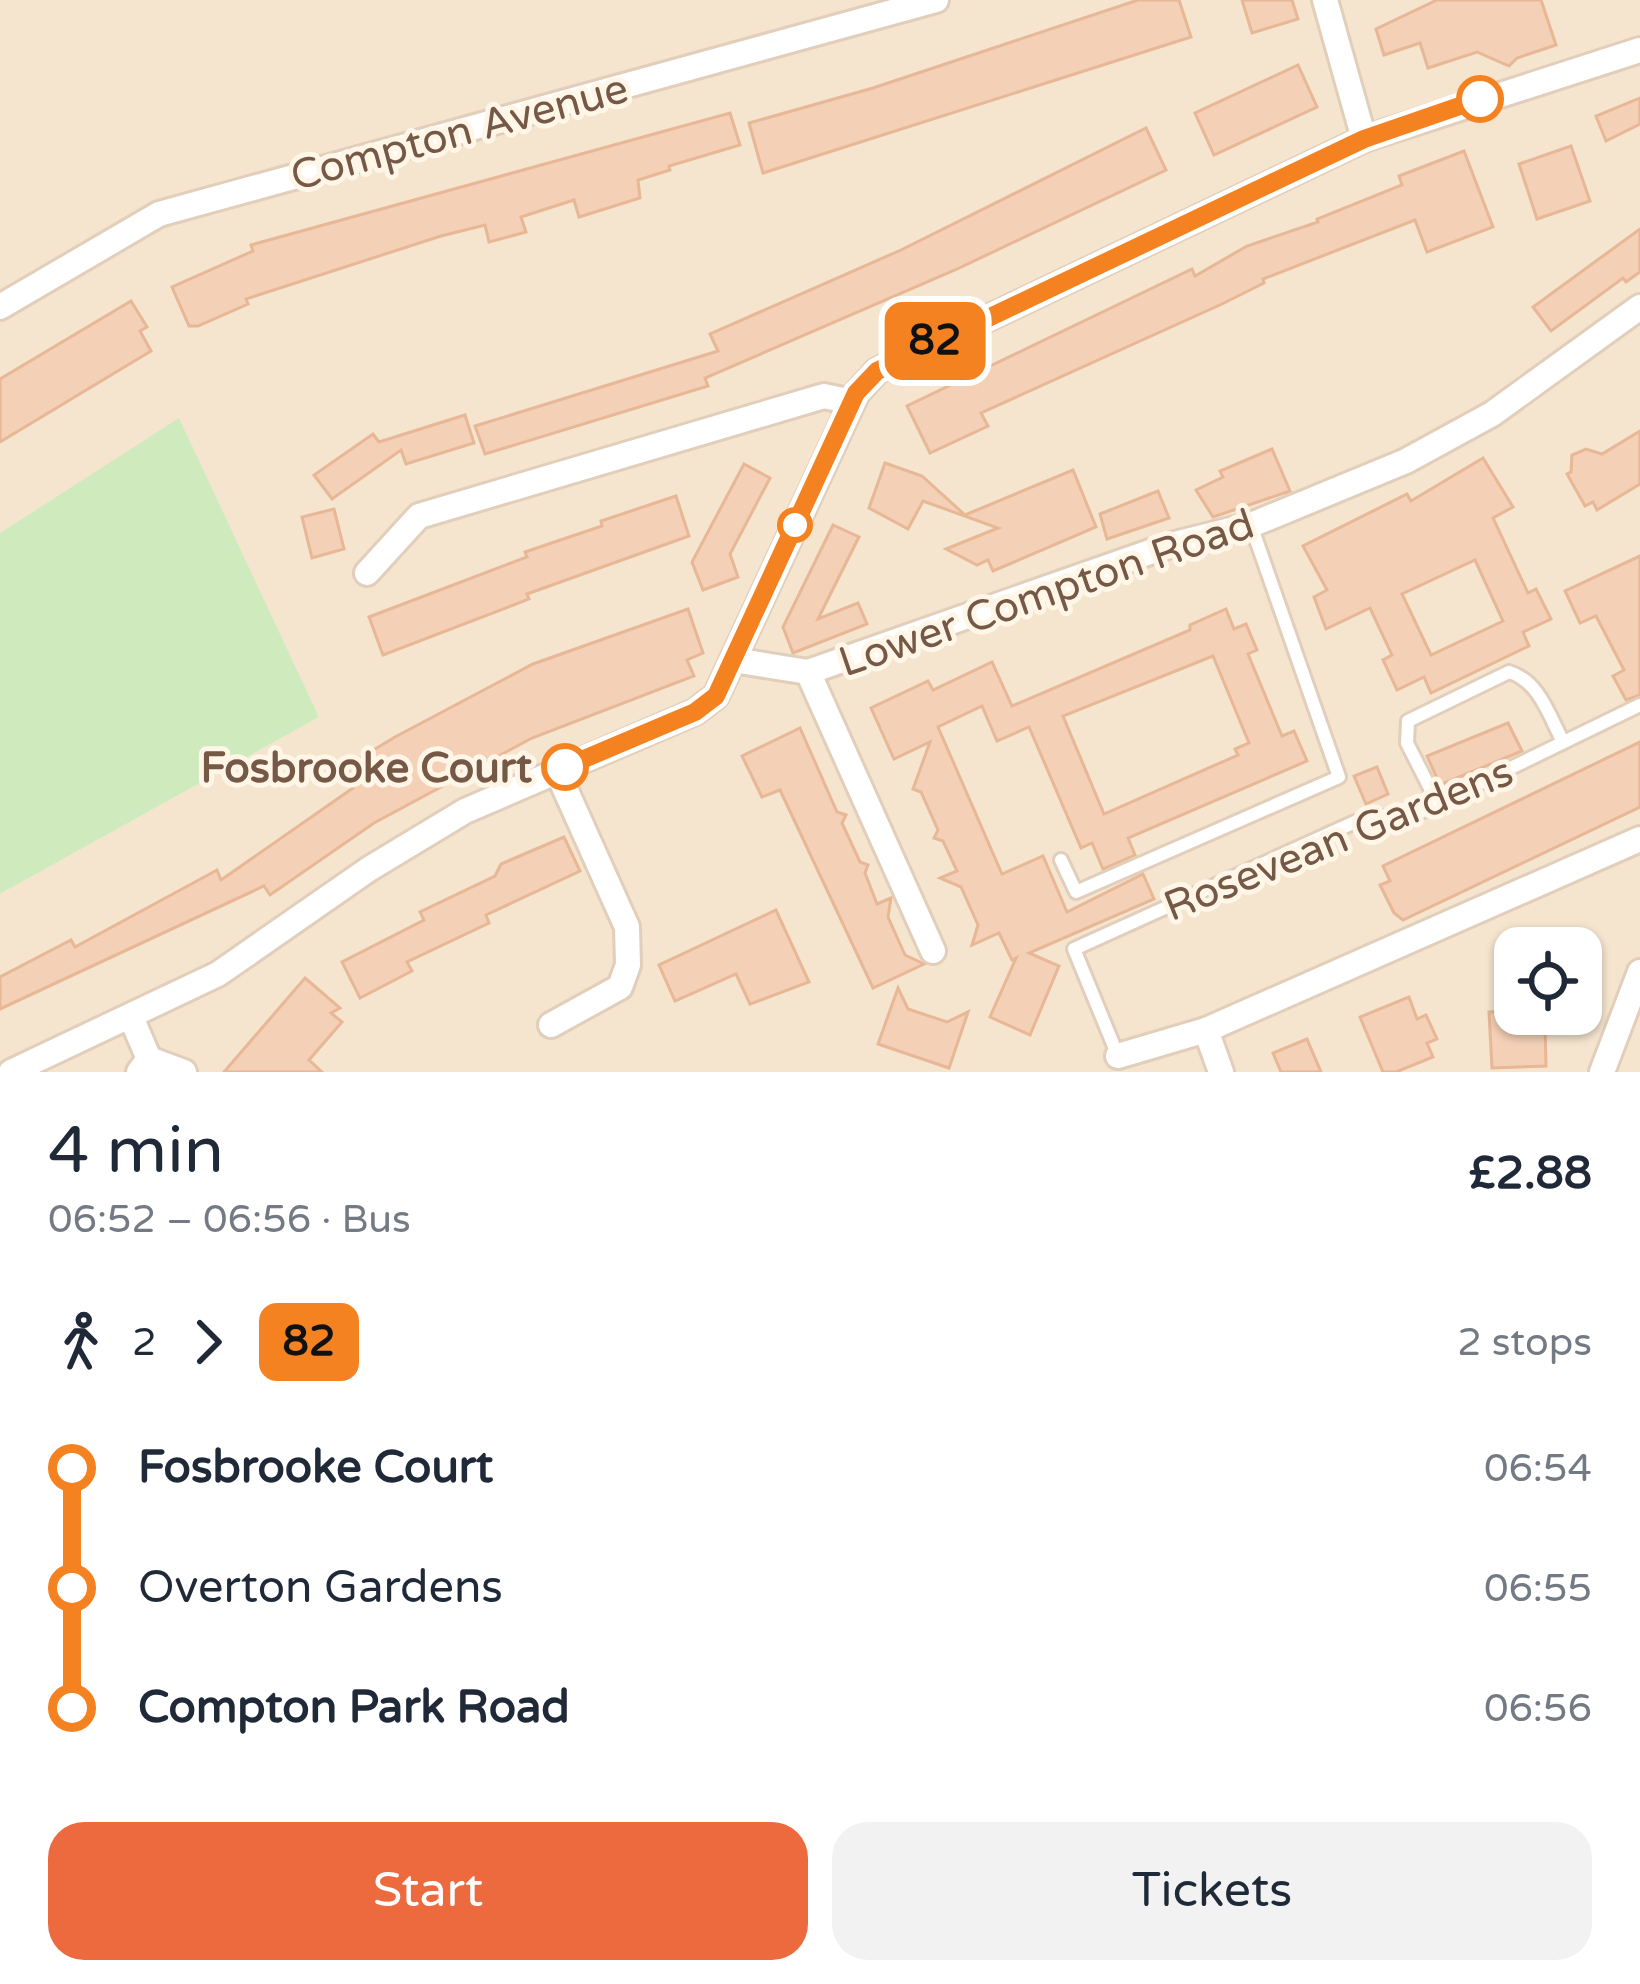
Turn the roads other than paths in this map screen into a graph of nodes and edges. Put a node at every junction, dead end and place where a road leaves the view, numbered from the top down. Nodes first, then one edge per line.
1 (936, 0) edge
2 (1325, 0) edge
3 (1640, 50) edge
4 (1364, 139) junction
5 (0, 307) edge
6 (1640, 307) edge
7 (853, 402) junction
8 (1251, 525) junction
9 (367, 573) dead end
10 (734, 660) junction
11 (808, 672) junction
12 (1640, 705) edge
13 (1563, 742) junction
14 (556, 771) junction
15 (1438, 804) junction
16 (1640, 839) edge
17 (1060, 860) dead end
18 (933, 951) dead end
19 (1640, 971) edge
20 (131, 1017) junction
21 (551, 1025) dead end
22 (1206, 1030) junction
23 (1118, 1056) joint
24 (144, 1065) edge
25 (11, 1072) edge
26 (184, 1072) edge
27 (1221, 1072) edge
28 (1602, 1072) edge

1 - 5 street, Compton Avenue
2 - 4 street
3 - 4 street
4 - 7 street
6 - 8 street, Lower Compton Road
7 - 9 street
7 - 10 street
8 - 11 street, Lower Compton Road
8 - 17 lane
10 - 11 street, Lower Compton Road
10 - 14 street
11 - 18 street
12 - 13 lane, Rosevean Gardens
13 - 15 lane, Rosevean Gardens
13 - 15 lane
14 - 20 street
14 - 21 street
15 - 23 lane, Rosevean Gardens
16 - 22 street
19 - 28 street
20 - 24 street
20 - 25 street
22 - 23 street
22 - 27 street
24 - 26 street

